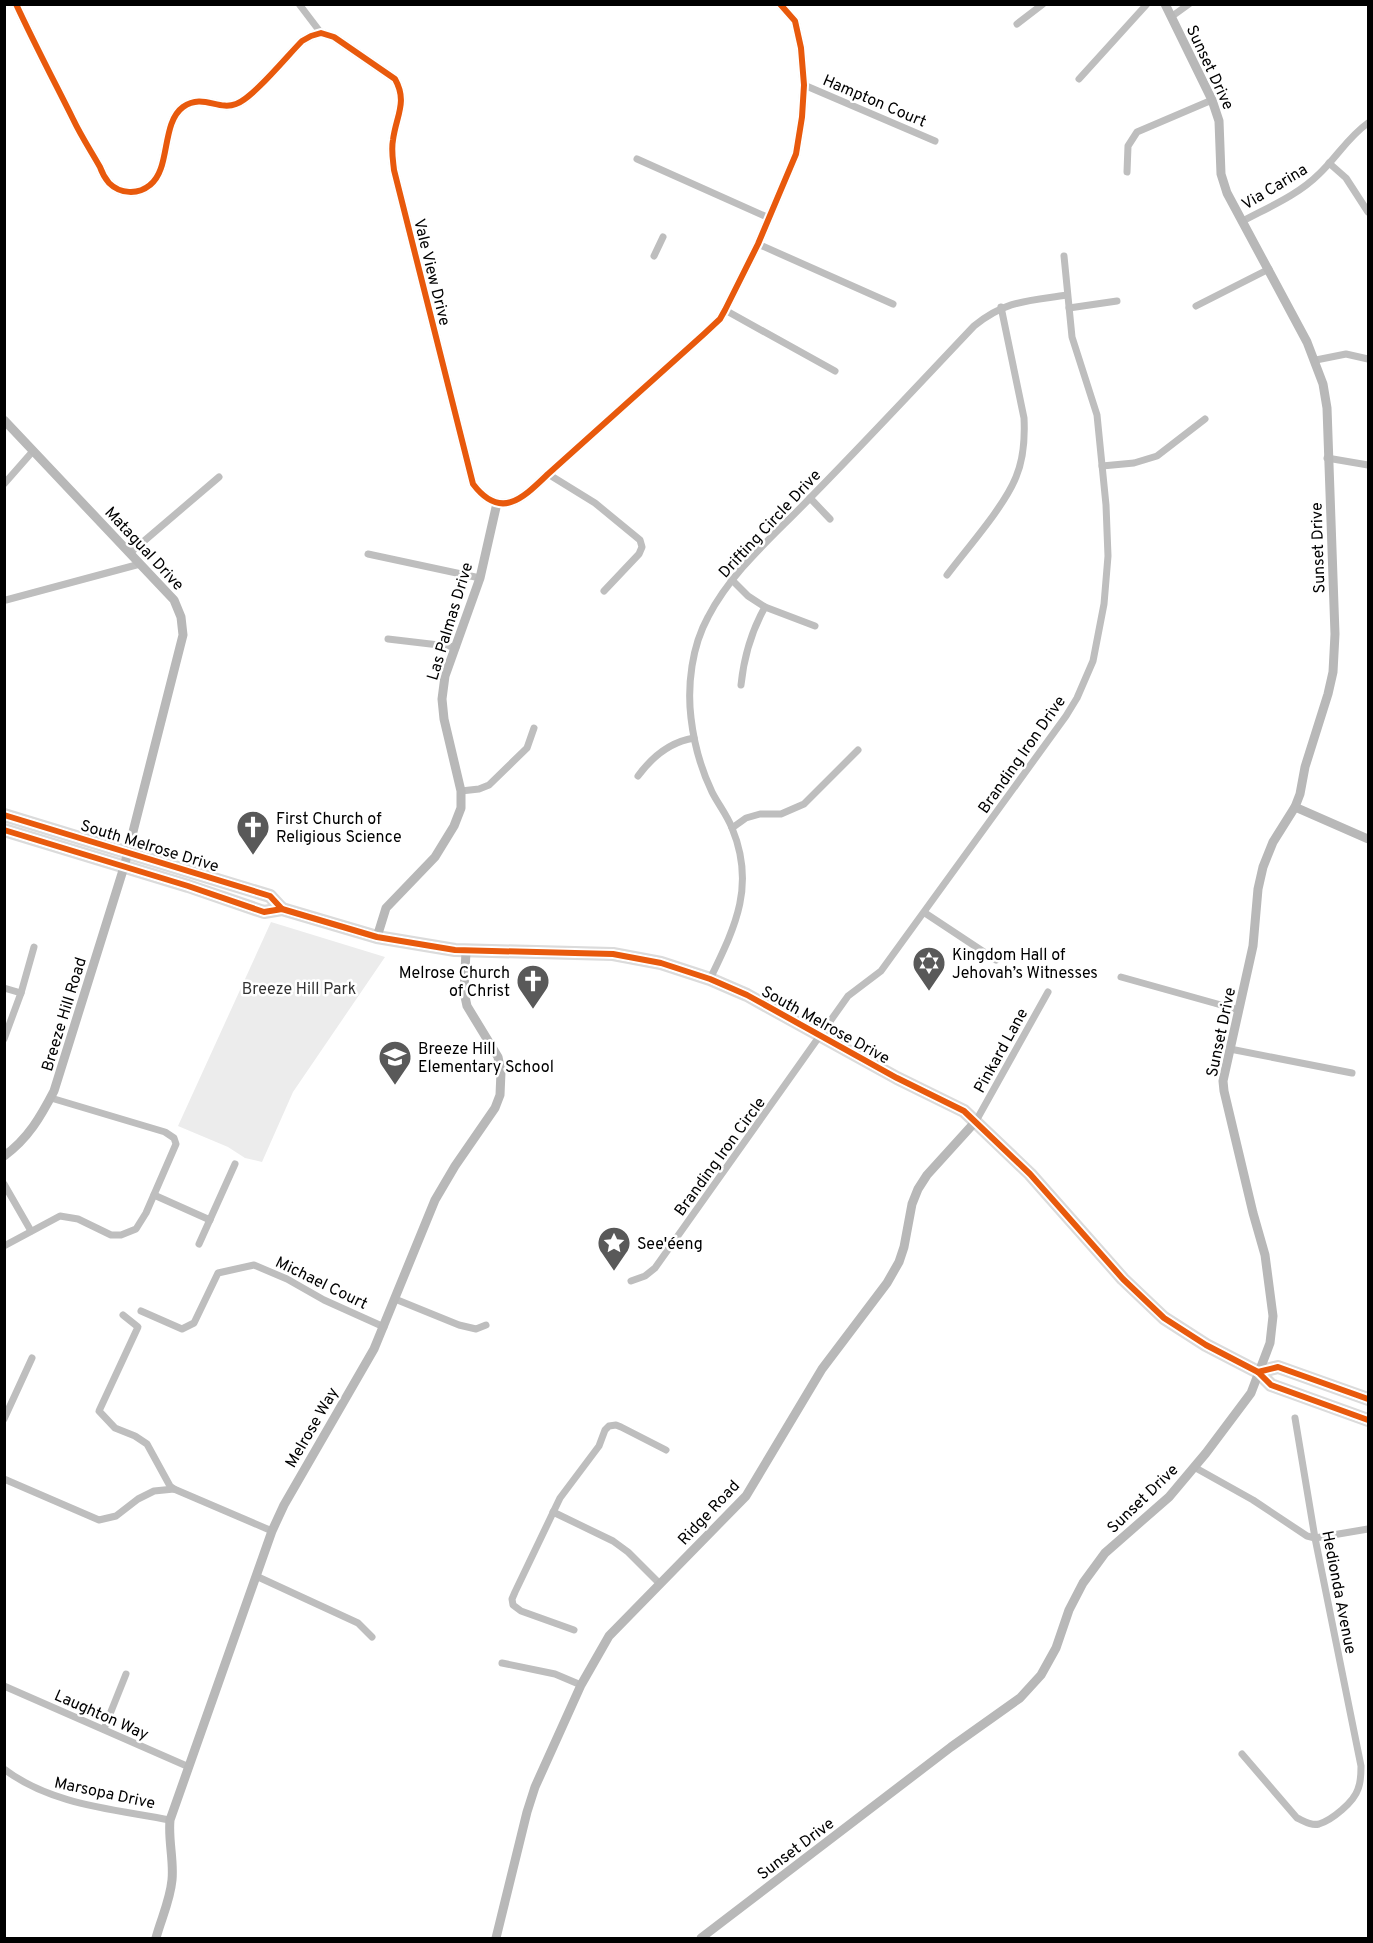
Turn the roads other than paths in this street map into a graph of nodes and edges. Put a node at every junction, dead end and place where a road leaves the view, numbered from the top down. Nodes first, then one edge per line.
1 (16, 4) edge
2 (300, 4) edge
3 (1043, 4) edge
4 (1148, 4) edge
5 (1165, 4) edge
6 (1189, 4) edge
7 (786, 7) edge
8 (1171, 17) junction
9 (1017, 24) dead end
10 (321, 33) junction
11 (1079, 79) dead end
12 (804, 85) junction
13 (1212, 100) junction
14 (1368, 123) edge
15 (935, 141) dead end
16 (637, 159) dead end
17 (1329, 163) junction
18 (1127, 172) dead end
19 (1368, 212) edge
20 (769, 218) junction
21 (1242, 221) junction
22 (663, 237) dead end
23 (758, 244) junction
24 (654, 256) dead end
25 (1064, 256) dead end
26 (1269, 269) junction
27 (1067, 295) junction
28 (1117, 301) dead end
29 (893, 304) dead end
30 (1196, 306) dead end
31 (1001, 307) junction
32 (1069, 308) junction
33 (725, 310) junction
34 (1368, 359) edge
35 (1316, 360) junction
36 (835, 371) dead end
37 (1205, 419) dead end
38 (4, 420) edge
39 (33, 451) junction
40 (1328, 458) junction
41 (1368, 465) edge
42 (1102, 466) junction
43 (548, 474) junction
44 (219, 477) dead end
45 (4, 484) edge
46 (810, 498) junction
47 (496, 502) junction
48 (830, 519) dead end
49 (130, 553) junction
50 (368, 554) dead end
51 (140, 564) junction
52 (947, 575) dead end
53 (480, 578) junction
54 (731, 579) junction
55 (604, 591) dead end
56 (6, 600) dead end
57 (765, 607) junction
58 (815, 626) dead end
59 (388, 639) dead end
60 (456, 647) junction
61 (741, 685) dead end
62 (534, 728) dead end
63 (694, 738) junction
64 (858, 750) dead end
65 (638, 776) dead end
66 (461, 791) junction
67 (1295, 807) junction
68 (4, 815) edge
69 (732, 828) junction
70 (4, 830) edge
71 (1368, 839) edge
72 (128, 853) junction
73 (124, 867) junction
74 (282, 909) junction
75 (925, 913) junction
76 (377, 937) junction
77 (34, 947) dead end
78 (466, 951) junction
79 (996, 960) dead end
80 (1121, 977) dead end
81 (710, 979) junction
82 (4, 988) edge
83 (1047, 992) dead end
84 (21, 993) junction
85 (1239, 1010) junction
86 (820, 1037) junction
87 (4, 1039) edge
88 (1230, 1049) junction
89 (1352, 1073) dead end
90 (51, 1098) junction
91 (976, 1120) junction
92 (4, 1156) edge
93 (235, 1164) dead end
94 (4, 1184) edge
95 (154, 1196) junction
96 (210, 1220) junction
97 (31, 1231) junction
98 (199, 1244) dead end
99 (4, 1246) edge
100 (631, 1281) dead end
101 (395, 1299) junction
102 (141, 1311) dead end
103 (123, 1315) dead end
104 (486, 1325) dead end
105 (384, 1327) junction
106 (32, 1358) dead end
107 (1258, 1372) junction
108 (1368, 1399) edge
109 (1295, 1418) dead end
110 (4, 1419) edge
111 (1368, 1420) edge
112 (666, 1450) dead end
113 (1194, 1467) junction
114 (4, 1479) edge
115 (174, 1489) junction
116 (553, 1512) junction
117 (1368, 1529) edge
118 (272, 1531) junction
119 (1315, 1538) junction
120 (256, 1576) junction
121 (660, 1584) junction
122 (574, 1630) dead end
123 (372, 1637) dead end
124 (502, 1663) dead end
125 (126, 1674) dead end
126 (581, 1685) junction
127 (4, 1686) edge
128 (104, 1729) junction
129 (1242, 1754) dead end
130 (189, 1767) junction
131 (4, 1769) edge
132 (170, 1820) junction
133 (156, 1938) edge
134 (496, 1938) edge
135 (701, 1938) edge

1 - 10 street
2 - 10 street
3 - 9 street
4 - 11 street
5 - 8 street, Sunset Drive
6 - 8 street
7 - 12 street
8 - 13 street, Sunset Drive
10 - 47 street, Vale View Drive
12 - 15 street, Hampton Court
12 - 20 street
13 - 18 street
13 - 21 street, Sunset Drive
14 - 17 street, Via Carina
16 - 20 street
17 - 19 street
17 - 21 street, Via Carina
20 - 23 street
21 - 26 street, Sunset Drive
22 - 24 street
23 - 29 street
23 - 33 street
25 - 27 street, Branding Iron Drive
26 - 30 street
26 - 35 street, Sunset Drive
27 - 31 street, Drifting Circle Drive
27 - 32 street, Branding Iron Drive
28 - 32 street
31 - 46 street, Drifting Circle Drive
31 - 52 street
32 - 42 street, Branding Iron Drive
33 - 36 street
33 - 43 street
34 - 35 street
35 - 40 street, Sunset Drive
37 - 42 street
38 - 39 street, Matagual Drive
39 - 45 street
39 - 49 street, Matagual Drive
40 - 41 street
40 - 67 street, Sunset Drive
42 - 75 street, Branding Iron Drive
43 - 47 street
43 - 55 street
44 - 49 street
46 - 48 street
46 - 54 street, Drifting Circle Drive
47 - 53 street, Las Palmas Drive
49 - 51 street, Matagual Drive
50 - 53 street
51 - 56 street
51 - 72 street, Matagual Drive
53 - 60 street, Las Palmas Drive
54 - 57 street
54 - 63 street, Drifting Circle Drive
57 - 58 street
57 - 61 street
59 - 60 street
60 - 66 street, Las Palmas Drive
62 - 66 street
63 - 65 street
63 - 69 street, Drifting Circle Drive
64 - 69 street
66 - 76 street, Las Palmas Drive
67 - 71 street
67 - 85 street, Sunset Drive
68 - 72 main road, South Melrose Drive
69 - 81 street, Drifting Circle Drive
70 - 73 main road, South Melrose Drive
72 - 73 street, Matagual Drive
72 - 74 main road, South Melrose Drive
73 - 74 main road, South Melrose Drive
73 - 90 street, Breeze Hill Road
74 - 76 main road, South Melrose Drive
75 - 79 street
75 - 86 street, Branding Iron Drive
76 - 78 main road, South Melrose Drive
77 - 84 street
78 - 81 main road, South Melrose Drive
78 - 101 street, Melrose Way
80 - 85 street
81 - 86 main road, South Melrose Drive
82 - 84 street
83 - 91 street, Pinkard Lane
84 - 87 street
85 - 88 street, Sunset Drive
86 - 91 main road, South Melrose Drive
86 - 100 street, Branding Iron Circle
88 - 89 street
88 - 107 street, Sunset Drive
90 - 92 street, Breeze Hill Road
90 - 95 street
91 - 107 main road, South Melrose Drive
91 - 121 street, Ridge Road
93 - 96 street
94 - 97 street
95 - 96 street
95 - 97 street
96 - 98 street
97 - 99 street
101 - 104 street
101 - 105 street, Melrose Way
102 - 105 street, Michael Court
103 - 115 street
105 - 118 street, Melrose Way
106 - 110 street
107 - 108 main road
107 - 111 main road, South Melrose Drive
107 - 113 street, Sunset Drive
109 - 119 street, Hedionda Avenue
112 - 116 street
113 - 119 street
113 - 135 street, Sunset Drive
114 - 115 street
115 - 118 street
116 - 121 street
116 - 122 street
117 - 119 street
118 - 120 street, Melrose Way
119 - 129 street, Hedionda Avenue
120 - 123 street
120 - 130 street, Melrose Way
121 - 126 street, Ridge Road
124 - 126 street
125 - 128 street
126 - 134 street, Ridge Road
127 - 128 street, Laughton Way
128 - 130 street, Laughton Way
130 - 132 street, Melrose Way
131 - 132 street, Marsopa Drive
132 - 133 street, Melrose Way

